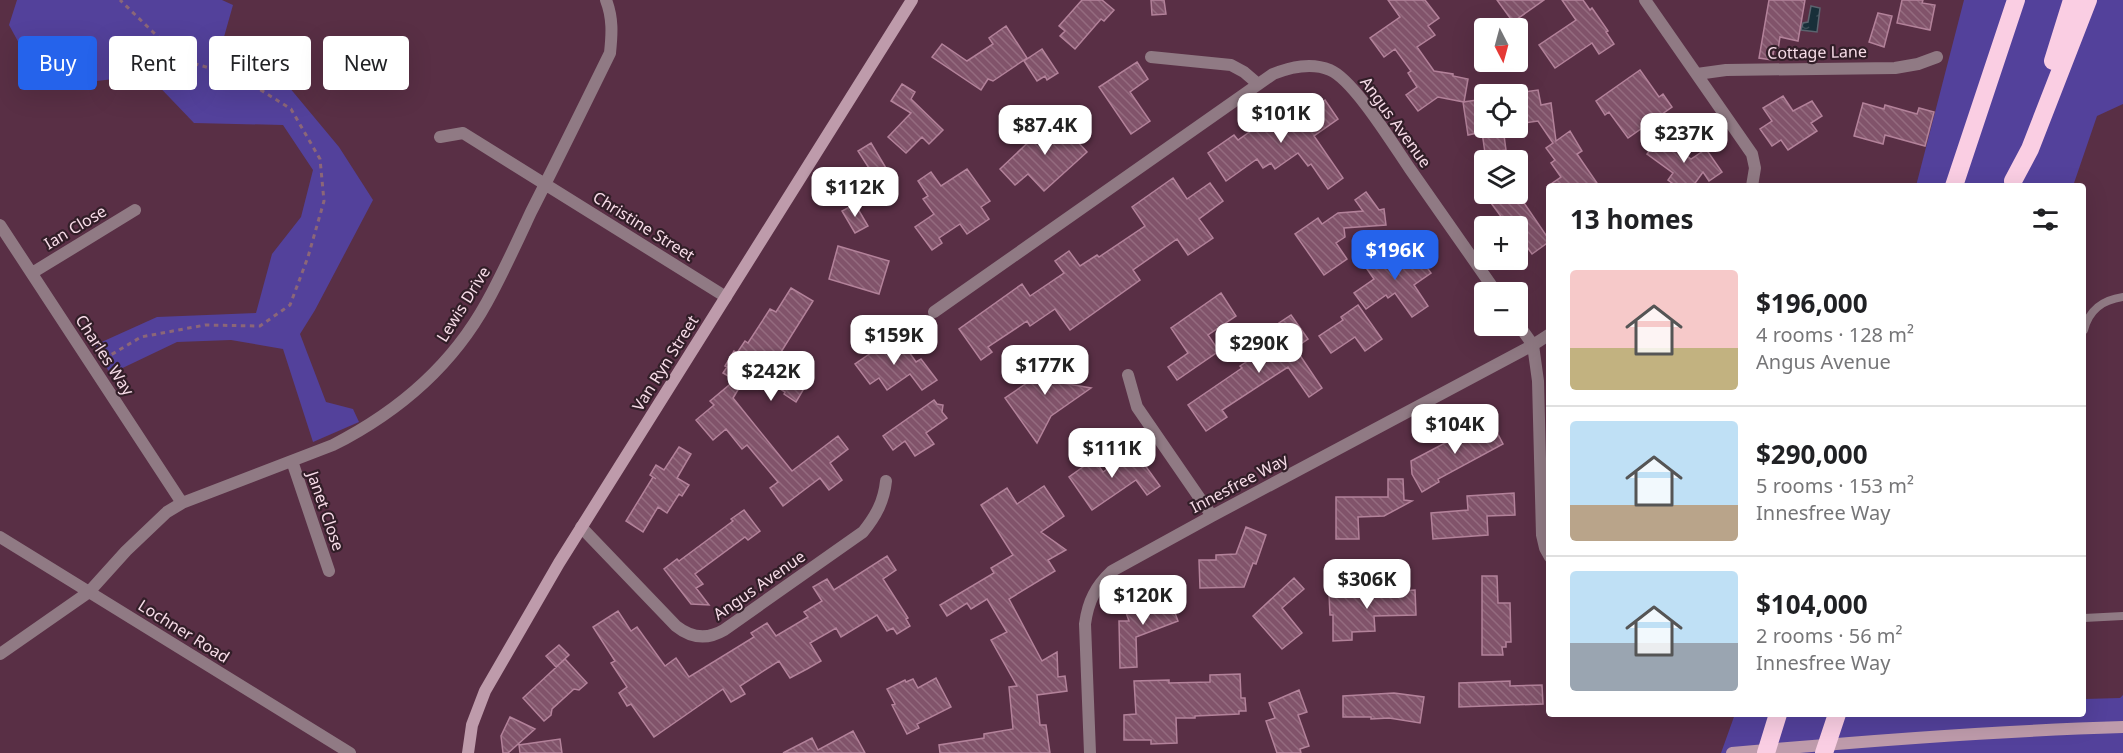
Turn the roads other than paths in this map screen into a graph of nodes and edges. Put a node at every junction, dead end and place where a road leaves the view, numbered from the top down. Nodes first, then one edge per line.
1 (912, 0) edge
2 (1645, 0) edge
3 (2007, 0) edge
4 (2016, 0) edge
5 (2072, 0) edge
6 (2088, 0) edge
7 (610, 1) edge
8 (1151, 57) dead end
9 (1937, 57) dead end
10 (1697, 75) junction
11 (1258, 84) junction
12 (440, 137) dead end
13 (1963, 161) junction
14 (1752, 183) edge
15 (1955, 183) edge
16 (2013, 183) edge
17 (2013, 183) edge
18 (545, 184) junction
19 (135, 210) dead end
20 (0, 225) edge
21 (32, 273) junction
22 (1489, 282) edge
23 (726, 297) junction
24 (2123, 297) edge
25 (934, 312) dead end
26 (2086, 322) edge
27 (1527, 336) edge
28 (1546, 337) edge
29 (1533, 345) junction
30 (1128, 375) dead end
31 (292, 461) junction
32 (886, 481) dead end
33 (182, 503) junction
34 (1212, 516) junction
35 (581, 527) junction
36 (0, 537) edge
37 (1546, 550) edge
38 (329, 571) dead end
39 (89, 592) junction
40 (2123, 616) edge
41 (2086, 618) edge
42 (0, 654) edge
43 (1777, 717) edge
44 (1836, 717) edge
45 (2123, 727) edge
46 (350, 753) edge
47 (468, 753) edge
48 (1090, 753) edge
49 (1732, 753) edge
50 (1766, 753) edge
51 (1824, 753) edge

1 - 23 street, Van Ryn Street
2 - 10 street
3 - 13 highway
4 - 13 highway
5 - 16 highway
6 - 17 highway
7 - 18 street, Lewis Drive
8 - 11 street
9 - 10 street, Cottage Lane
10 - 14 street
11 - 22 street, Angus Avenue
11 - 25 street, Angus Avenue
12 - 18 street, Christine Street
13 - 15 highway
18 - 23 street, Christine Street
18 - 31 street, Lewis Drive
19 - 21 street, Ian Close
20 - 21 street, Charles Way
21 - 33 street, Charles Way
23 - 35 street, Van Ryn Street
24 - 26 lane
27 - 29 street
28 - 29 street, Innesfree Way
29 - 34 street, Innesfree Way
29 - 37 street
30 - 34 street
31 - 33 street, Lewis Drive
31 - 38 street, Janet Close
32 - 35 street, Angus Avenue
33 - 39 street, Lewis Drive
34 - 48 street, Innesfree Way
35 - 47 street, Van Ryn Street
36 - 39 street, Lochner Road
39 - 42 street, Lewis Drive
39 - 46 street, Lochner Road
40 - 41 lane
43 - 50 highway
44 - 51 highway
45 - 49 street

